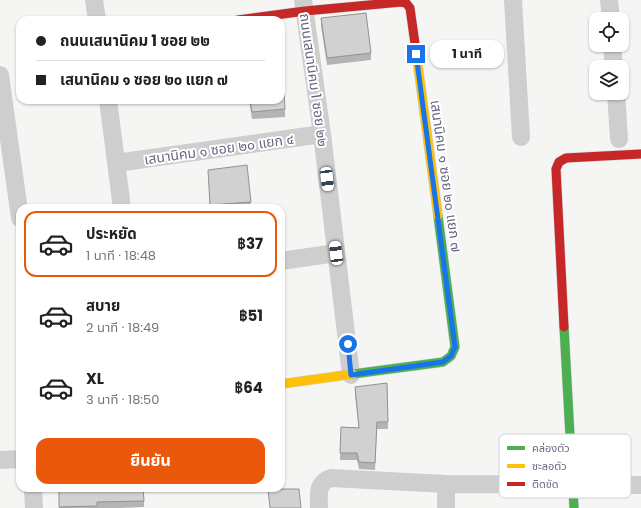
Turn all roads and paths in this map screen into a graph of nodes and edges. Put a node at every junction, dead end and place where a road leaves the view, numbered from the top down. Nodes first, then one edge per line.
1 (94, 0) edge
2 (513, 0) edge
3 (609, 0) edge
4 (304, 5) edge
5 (610, 12) edge
6 (96, 16) edge
7 (256, 16) edge
8 (0, 76) edge
9 (616, 100) edge
10 (109, 104) edge
11 (322, 134) junction
12 (522, 137) dead end
13 (618, 139) dead end
14 (641, 154) edge
15 (116, 163) junction
16 (18, 204) edge
17 (121, 204) edge
18 (336, 253) junction
19 (285, 260) edge
20 (351, 375) junction
21 (285, 383) edge
22 (571, 434) edge
23 (16, 459) edge
24 (0, 460) edge
25 (446, 484) junction
26 (499, 484) edge
27 (631, 486) edge
28 (641, 486) edge
29 (33, 492) edge
30 (34, 508) edge
31 (319, 508) edge
32 (446, 508) edge

1 - 6 street
2 - 12 street
3 - 5 street
4 - 7 street
4 - 11 street, ถนนเสนานิคม 1 ซอย ๒๒
4 - 20 street, เสนานิคม ๑ ซอย ๒๐ แยก ๗
8 - 16 street
9 - 13 street
10 - 15 street
11 - 15 street, เสนานิคม ๑ ซอย ๒๐ แยก ๔
11 - 18 street, ถนนเสนานิคม 1 ซอย ๒๒
14 - 22 street
15 - 17 street
18 - 19 street
18 - 20 street, ถนนเสนานิคม 1 ซอย ๒๒
20 - 21 street
23 - 24 street
25 - 26 street
25 - 31 street
25 - 32 street
27 - 28 street
29 - 30 street

